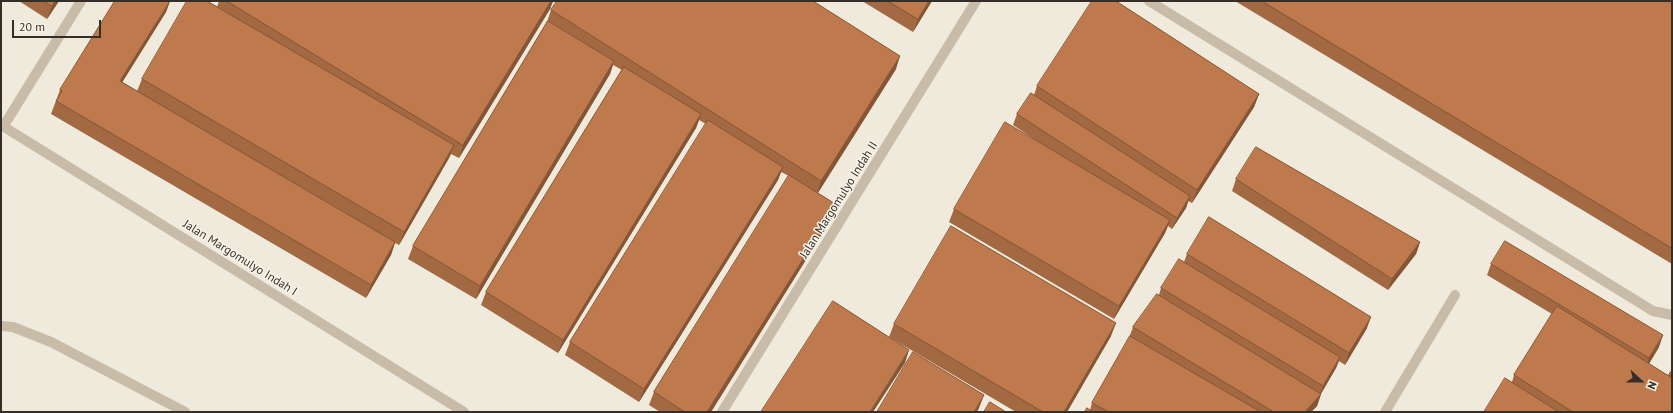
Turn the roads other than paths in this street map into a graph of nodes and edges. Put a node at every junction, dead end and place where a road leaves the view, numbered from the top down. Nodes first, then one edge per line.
1 (81, 1) edge
2 (976, 1) edge
3 (1149, 1) edge
4 (2, 126) edge
5 (1455, 295) dead end
6 (1672, 315) edge
7 (1, 326) edge
8 (185, 412) edge
9 (464, 412) edge
10 (722, 412) edge
11 (1386, 412) edge

1 - 4 lane, Jalan Margomulyo Indah I
2 - 10 lane, Jalan Margomulyo Indah II
3 - 6 lane
4 - 9 lane, Jalan Margomulyo Indah I
5 - 11 lane
7 - 8 lane

